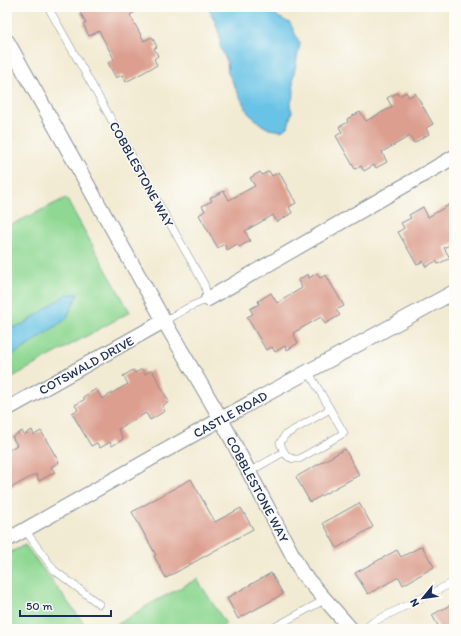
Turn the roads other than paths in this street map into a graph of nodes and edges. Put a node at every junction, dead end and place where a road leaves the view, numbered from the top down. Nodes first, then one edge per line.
1 (48, 7) edge
2 (7, 41) edge
3 (454, 157) edge
4 (454, 292) edge
5 (208, 300) junction
6 (164, 322) junction
7 (308, 371) junction
8 (330, 409) junction
9 (7, 410) edge
10 (221, 419) junction
11 (284, 452) junction
12 (249, 472) junction
13 (25, 530) junction
14 (7, 540) edge
15 (450, 584) dead end
16 (326, 599) junction
17 (99, 604) dead end
18 (271, 629) edge
19 (351, 629) edge
20 (365, 629) edge

1 - 5 lane, COBBLESTONE WAY
2 - 6 street, COBBLESTONE WAY
3 - 5 street
4 - 7 street, CASTLE ROAD
5 - 6 lane
6 - 9 street, COTSWALD DRIVE
6 - 10 street, COBBLESTONE WAY
7 - 8 lane
7 - 10 street, CASTLE ROAD
8 - 11 lane
8 - 11 lane
10 - 12 street, COBBLESTONE WAY
10 - 13 street, CASTLE ROAD
11 - 12 lane
12 - 16 street, COBBLESTONE WAY
13 - 14 street, CASTLE ROAD
13 - 17 lane
15 - 20 lane
16 - 18 lane
16 - 19 street, COBBLESTONE WAY

